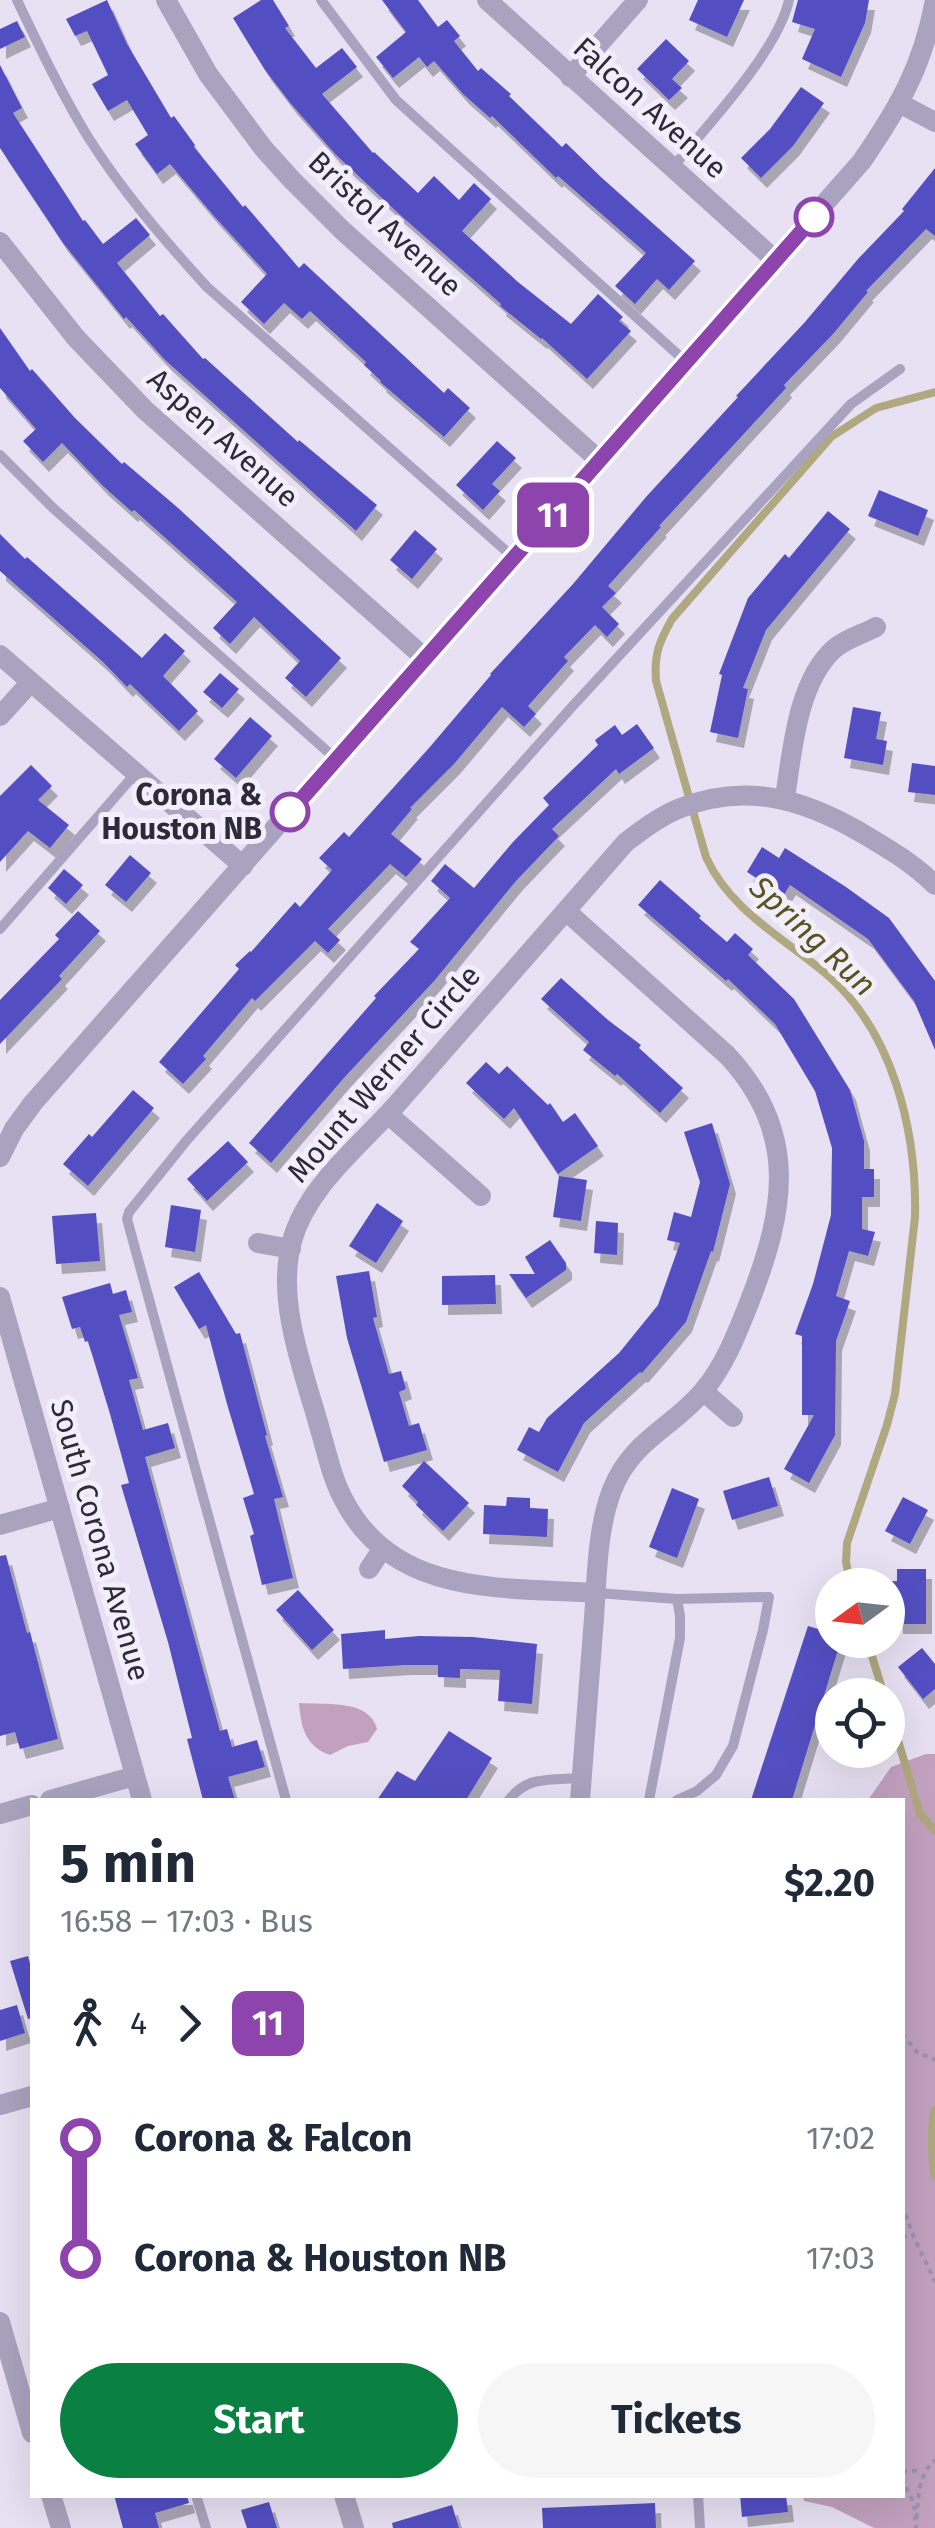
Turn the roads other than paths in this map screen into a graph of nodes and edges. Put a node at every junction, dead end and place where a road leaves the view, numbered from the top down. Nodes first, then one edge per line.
1 (18, 0) edge
2 (166, 0) edge
3 (322, 0) edge
4 (487, 0) edge
5 (638, 0) edge
6 (789, 0) edge
7 (935, 0) edge
8 (570, 77) junction
9 (900, 103) junction
10 (935, 122) edge
11 (672, 168) junction
12 (0, 242) edge
13 (775, 260) junction
14 (686, 362) junction
15 (900, 369) dead end
16 (0, 456) edge
17 (600, 461) junction
18 (515, 558) junction
19 (876, 627) dead end
20 (0, 654) edge
21 (426, 658) junction
22 (31, 682) junction
23 (0, 716) edge
24 (337, 760) junction
25 (136, 773) junction
26 (785, 798) junction
27 (243, 866) junction
28 (935, 885) edge
29 (566, 911) junction
30 (0, 929) edge
31 (388, 1114) junction
32 (0, 1157) edge
33 (481, 1196) dead end
34 (258, 1243) dead end
35 (291, 1249) junction
36 (0, 1297) edge
37 (704, 1392) junction
38 (733, 1417) dead end
39 (60, 1508) junction
40 (0, 1525) edge
41 (383, 1548) junction
42 (368, 1569) dead end
43 (596, 1593) junction
44 (677, 1599) junction
45 (134, 1776) junction
46 (582, 1778) junction
47 (57, 1798) edge
48 (141, 1798) edge
49 (285, 1798) edge
50 (510, 1798) edge
51 (580, 1798) edge
52 (648, 1798) edge
53 (681, 1798) edge
54 (30, 1806) edge
55 (0, 1814) edge
56 (30, 2097) edge
57 (0, 2105) edge
58 (0, 2322) edge
59 (30, 2426) edge
60 (52, 2498) edge
61 (197, 2498) edge
62 (345, 2498) edge
63 (698, 2498) edge
64 (60, 2528) edge
65 (206, 2528) edge
66 (354, 2528) edge
67 (700, 2528) edge

1 - 18 lane
2 - 17 street, Bristol Avenue
3 - 14 lane
4 - 8 street, Falcon Avenue
5 - 8 street
6 - 11 lane
7 - 9 street
8 - 11 street, Falcon Avenue
9 - 10 street
9 - 13 street
11 - 13 street, Falcon Avenue
12 - 21 street, Aspen Avenue
13 - 14 street
14 - 17 street
15 - 49 lane
16 - 24 lane
17 - 18 street
18 - 21 street
19 - 26 street
20 - 22 street
21 - 24 street
22 - 23 street
22 - 25 street
24 - 27 street
25 - 27 street
25 - 30 lane
26 - 28 street, Mount Werner Circle
26 - 29 street, Mount Werner Circle
27 - 32 street
29 - 31 street, Mount Werner Circle
29 - 37 street
31 - 33 street
31 - 35 street, Mount Werner Circle
34 - 35 street
35 - 41 street, Mount Werner Circle
36 - 39 street, South Corona Avenue
37 - 38 street
37 - 43 street
39 - 40 street
39 - 45 street, South Corona Avenue
41 - 42 street
41 - 43 street, Mount Werner Circle
43 - 44 lane
43 - 46 street
44 - 52 lane
44 - 53 lane
45 - 47 street
45 - 48 street, South Corona Avenue
46 - 50 lane
46 - 51 street
54 - 55 street
56 - 57 street
58 - 59 street
60 - 64 street
61 - 65 lane
62 - 66 street
63 - 67 lane

